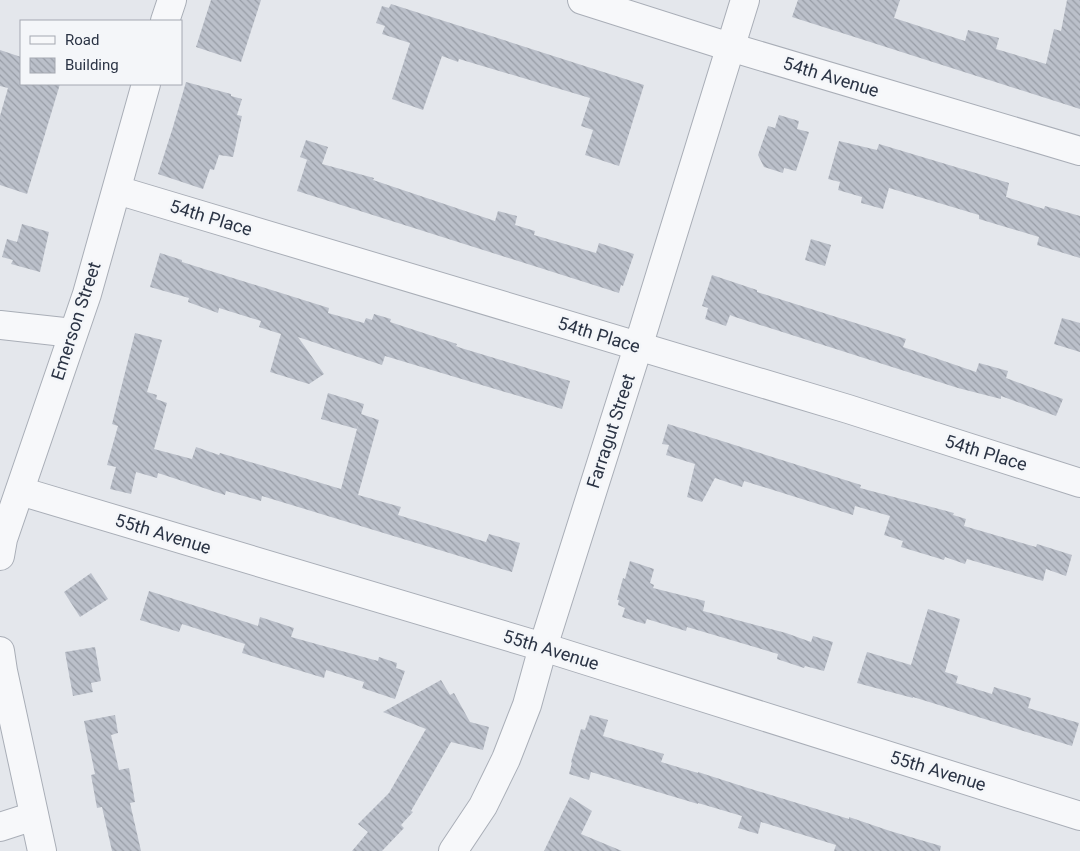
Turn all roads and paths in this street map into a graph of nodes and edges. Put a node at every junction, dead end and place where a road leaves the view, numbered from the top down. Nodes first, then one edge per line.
1 (172, 0) edge
2 (582, 0) edge
3 (745, 0) edge
4 (165, 20) edge
5 (730, 46) junction
6 (146, 85) edge
7 (1080, 151) edge
8 (116, 190) junction
9 (0, 325) edge
10 (73, 333) junction
11 (638, 347) junction
12 (1080, 483) edge
13 (20, 491) junction
14 (1, 545) edge
15 (543, 646) junction
16 (0, 651) edge
17 (34, 816) junction
18 (1080, 816) edge
19 (0, 827) edge
20 (42, 851) edge
21 (453, 851) edge

1 - 4 street
2 - 5 street, 54th Avenue
3 - 5 street, Farragut Street
5 - 7 street, 54th Avenue
5 - 11 street, Farragut Street
6 - 8 street, Emerson Street
8 - 10 street, Emerson Street
8 - 11 street, 54th Place
9 - 10 street
10 - 13 street, Emerson Street
11 - 12 street, 54th Place
11 - 15 street, Farragut Street
13 - 14 street, Emerson Street
13 - 15 street, 55th Avenue
15 - 18 street, 55th Avenue
15 - 21 street, Farragut Street
16 - 17 street
17 - 19 street
17 - 20 street

